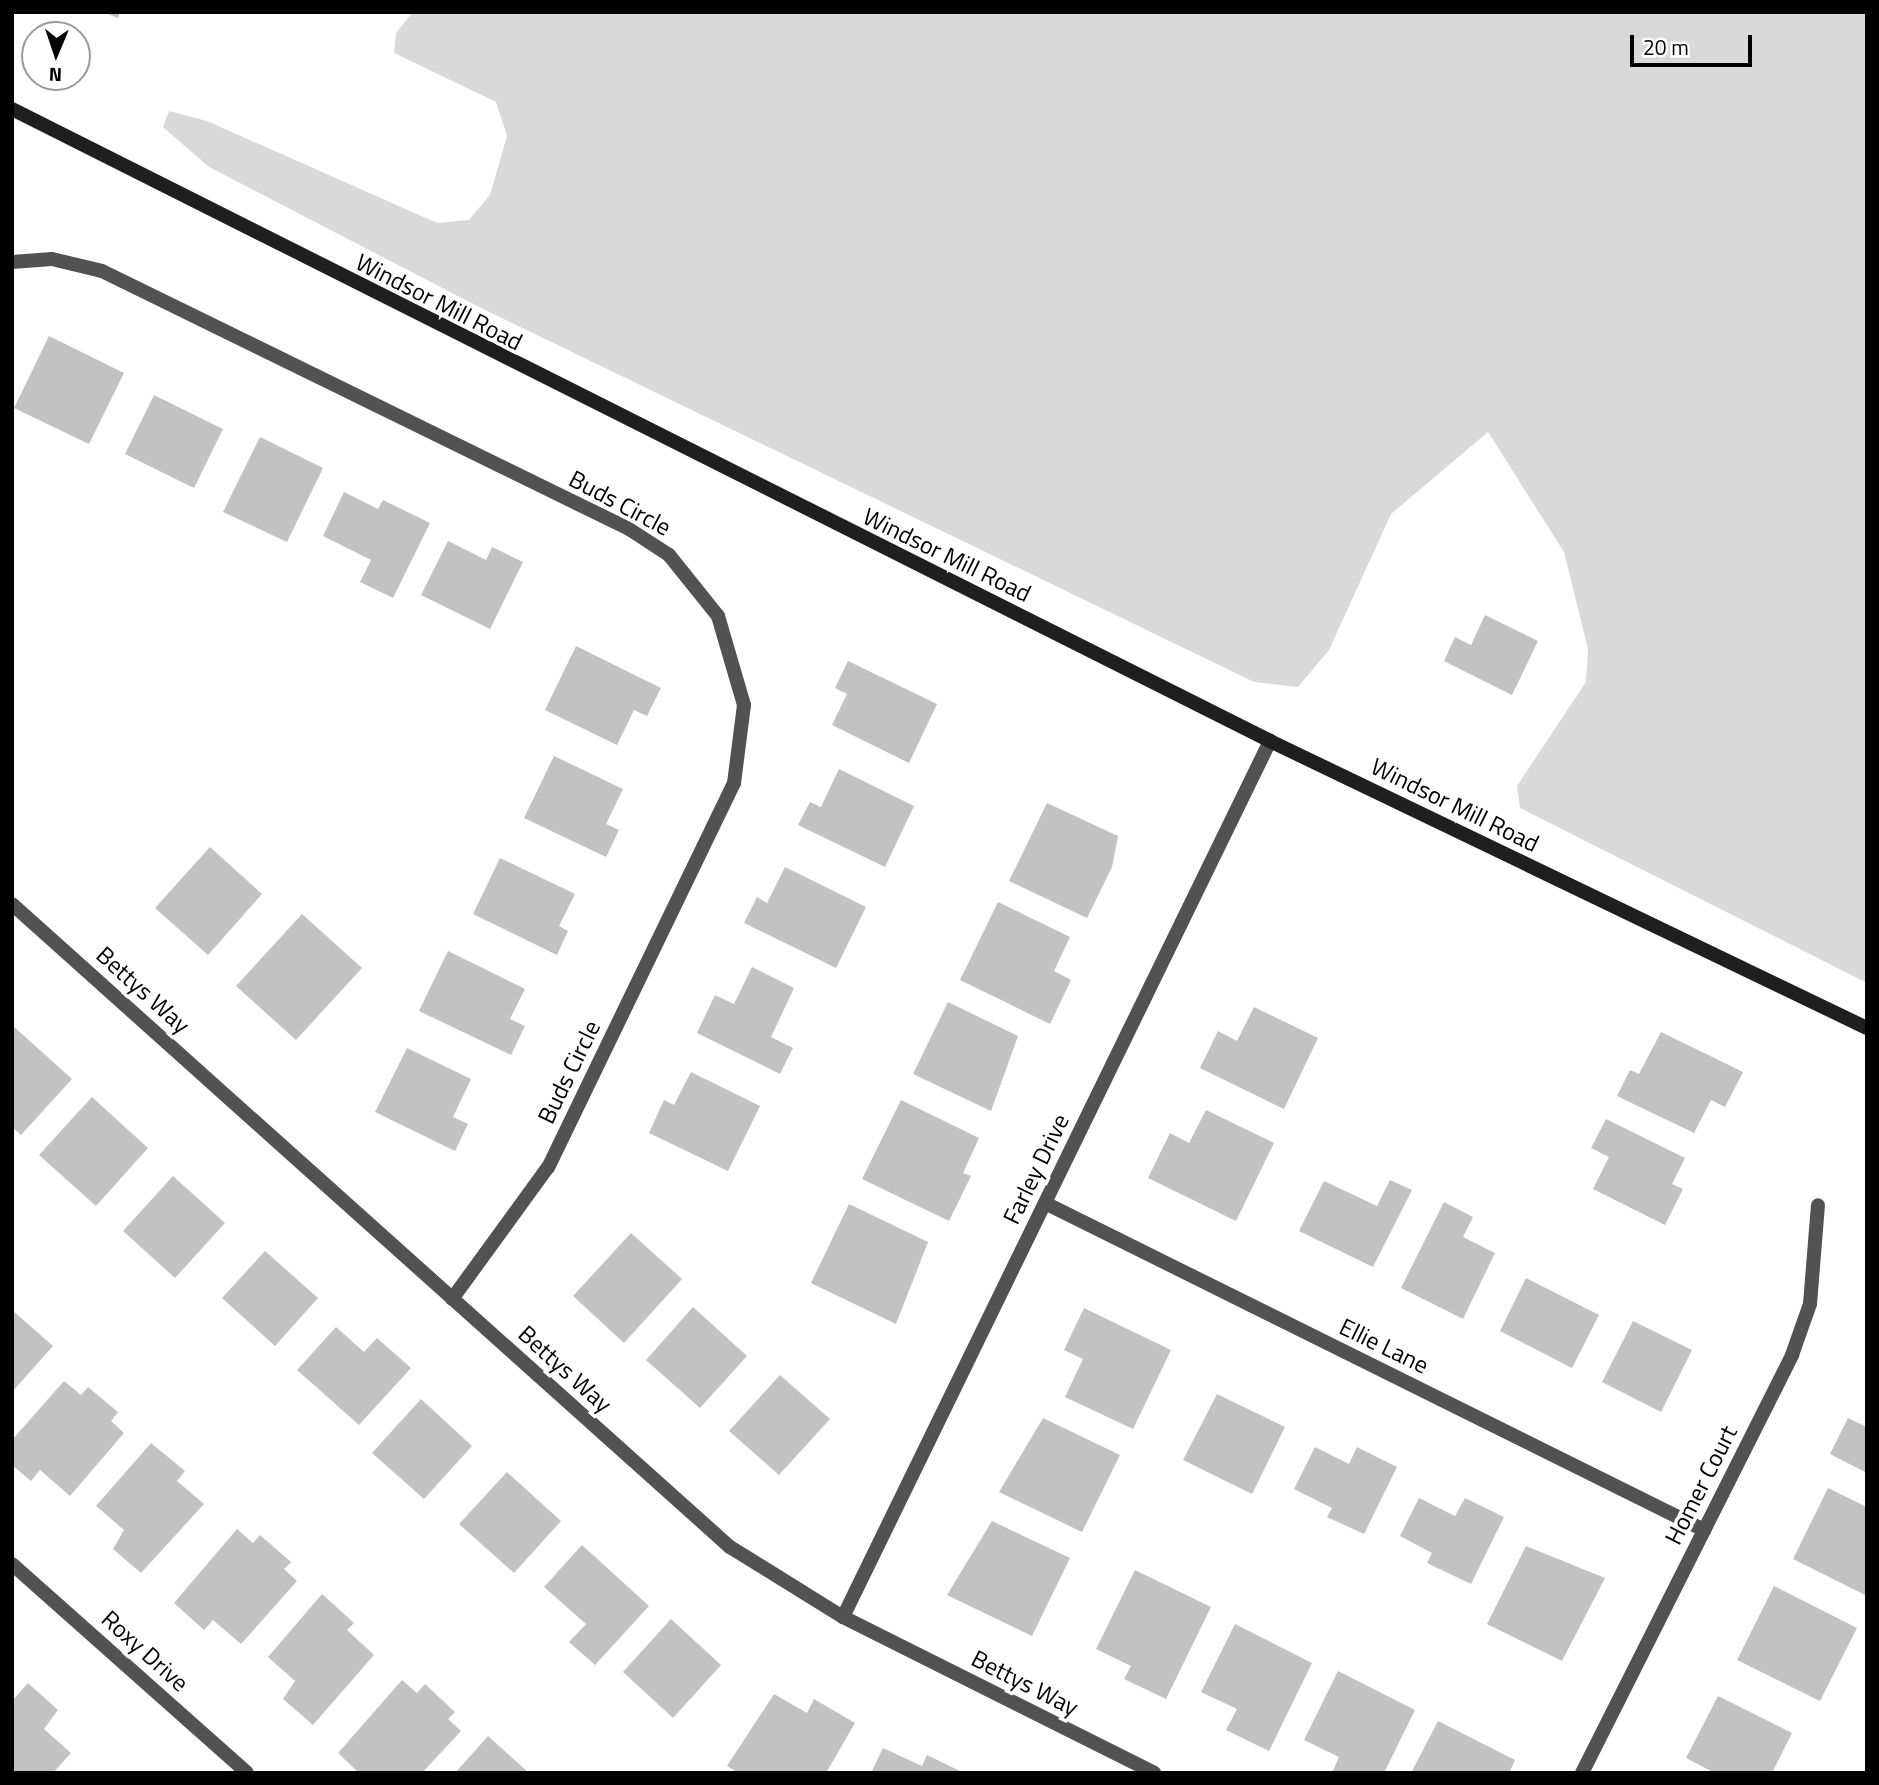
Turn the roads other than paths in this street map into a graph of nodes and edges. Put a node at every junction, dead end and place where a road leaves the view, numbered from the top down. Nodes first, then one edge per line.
1 (12, 110) edge
2 (12, 262) edge
3 (1270, 741) junction
4 (12, 904) edge
5 (1867, 1028) edge
6 (1045, 1203) junction
7 (1818, 1205) dead end
8 (452, 1299) junction
9 (1703, 1530) junction
10 (12, 1564) edge
11 (843, 1617) junction
12 (247, 1773) edge
13 (1154, 1773) edge
14 (1582, 1773) edge

1 - 3 main road, Windsor Mill Road
2 - 8 street, Buds Circle
3 - 5 main road, Windsor Mill Road
3 - 6 street, Farley Drive
4 - 8 street, Bettys Way
6 - 9 street, Ellie Lane
6 - 11 street, Farley Drive
7 - 9 street, Homer Court
8 - 11 street, Bettys Way
9 - 14 street, Homer Court
10 - 12 street, Roxy Drive
11 - 13 street, Bettys Way

